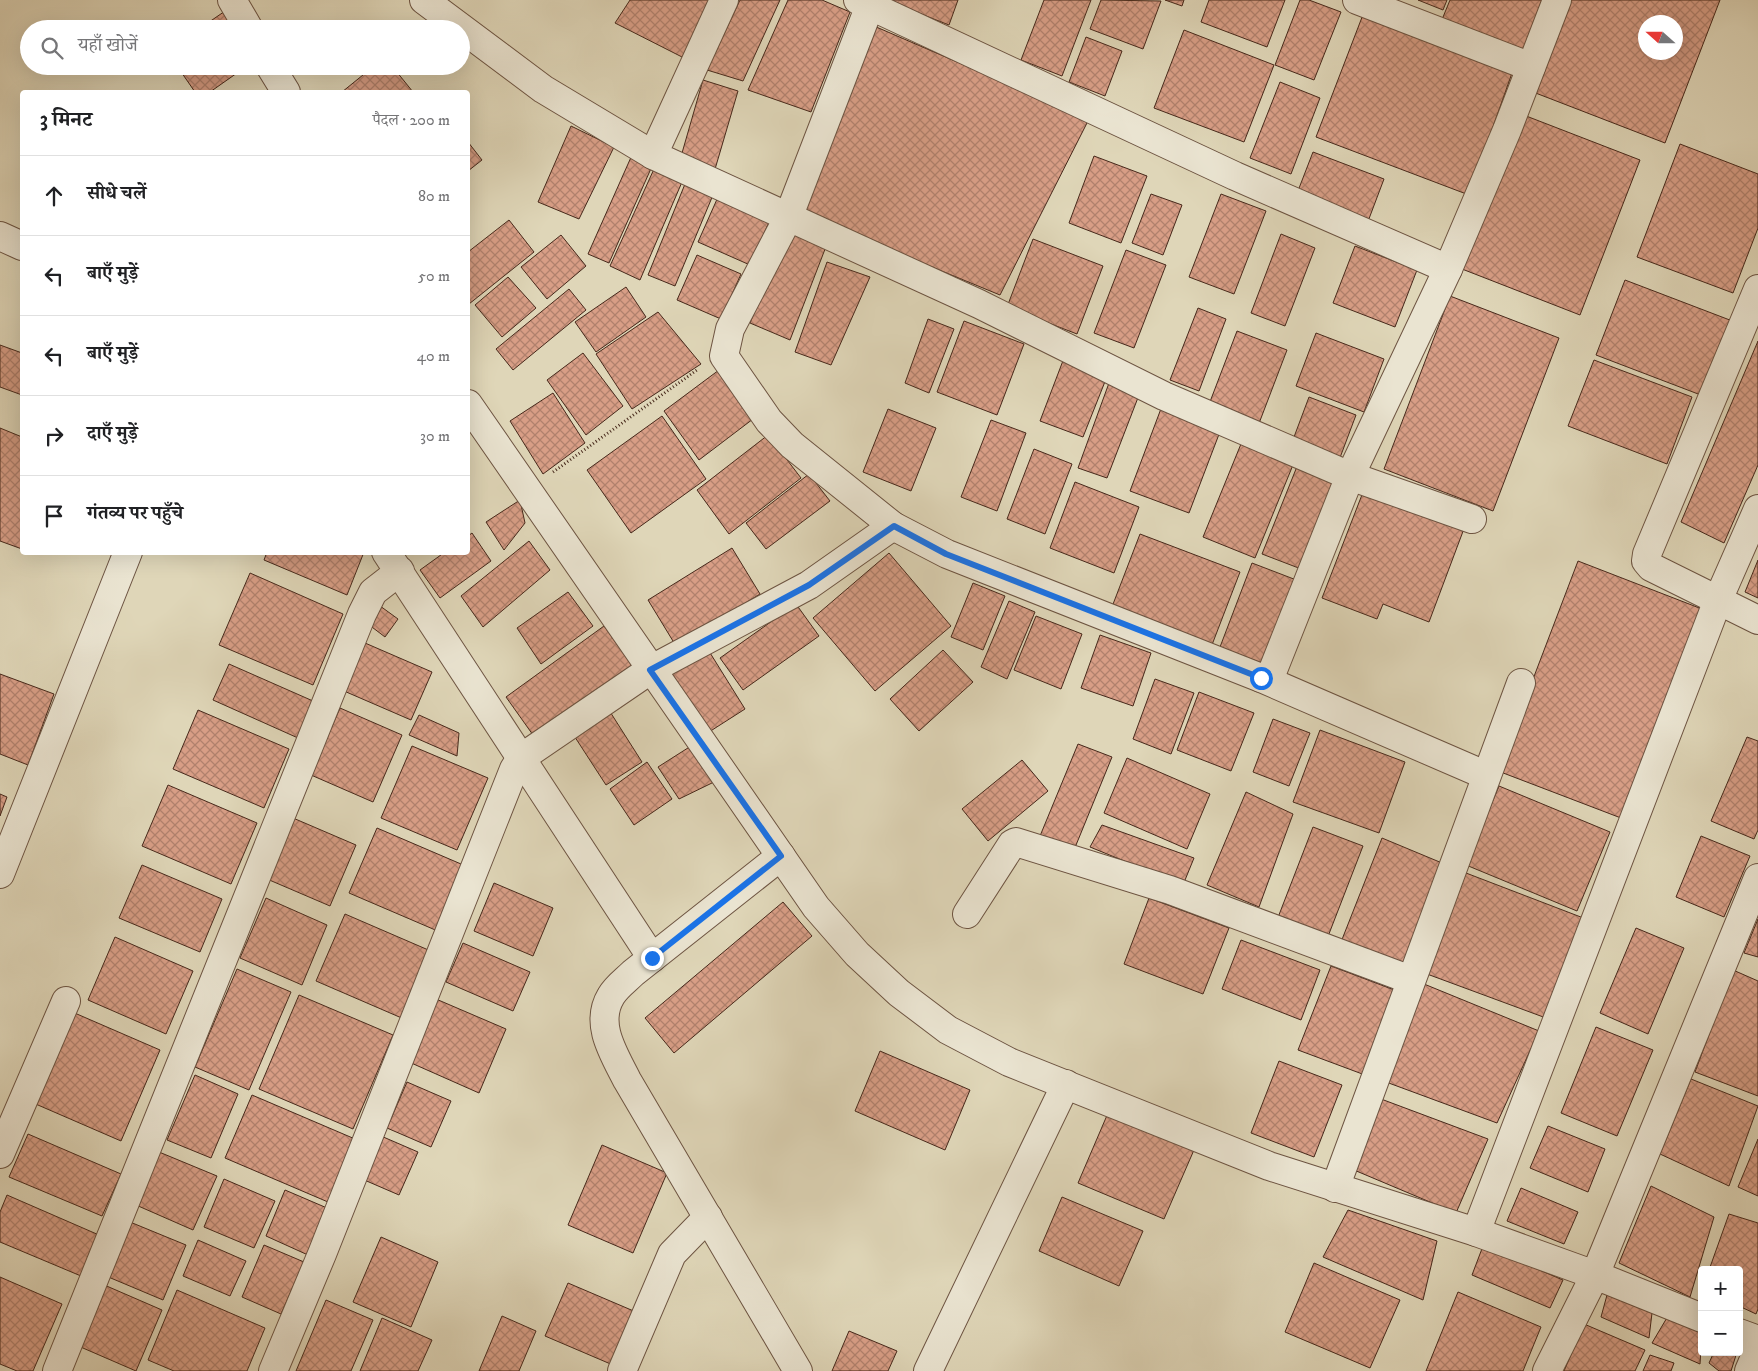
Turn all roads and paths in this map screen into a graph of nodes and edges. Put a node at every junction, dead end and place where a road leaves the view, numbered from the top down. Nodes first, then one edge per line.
1 (232, 0) edge
2 (424, 0) edge
3 (724, 0) edge
4 (1357, 0) edge
5 (1557, 0) edge
6 (867, 2) edge
7 (244, 20) edge
8 (451, 20) edge
9 (470, 34) edge
10 (1531, 67) junction
11 (276, 75) edge
12 (285, 90) edge
13 (653, 155) junction
14 (788, 218) junction
15 (0, 236) edge
16 (20, 245) edge
17 (1448, 269) junction
18 (1758, 289) edge
19 (724, 351) junction
20 (470, 407) edge
21 (1350, 476) junction
22 (528, 490) junction
23 (1758, 509) edge
24 (1472, 519) dead end
25 (894, 526) junction
26 (127, 555) edge
27 (393, 562) edge
28 (1718, 600) junction
29 (1758, 620) edge
30 (650, 670) junction
31 (1261, 678) junction
32 (1521, 683) dead end
33 (521, 758) junction
34 (1485, 775) junction
35 (781, 856) junction
36 (0, 874) edge
37 (1758, 878) edge
38 (967, 914) dead end
39 (652, 958) junction
40 (1412, 980) junction
41 (66, 1001) dead end
42 (1066, 1084) junction
43 (0, 1154) edge
44 (1335, 1188) junction
45 (708, 1217) junction
46 (1476, 1232) junction
47 (1595, 1276) junction
48 (1698, 1316) edge
49 (1743, 1334) edge
50 (1758, 1340) edge
51 (1758, 1350) edge
52 (57, 1371) edge
53 (273, 1371) edge
54 (622, 1371) edge
55 (798, 1371) edge
56 (928, 1371) edge
57 (1547, 1371) edge
58 (1749, 1371) edge

1 - 7 street
2 - 8 street
3 - 13 street
4 - 10 street
5 - 10 street
6 - 14 street
6 - 17 street
9 - 13 street
10 - 17 street
11 - 12 street
13 - 14 street
14 - 19 street
14 - 21 street
15 - 16 street
17 - 21 street
18 - 28 street
19 - 22 path
19 - 25 street
20 - 22 street
21 - 24 street
21 - 31 street
22 - 30 street
23 - 28 street
25 - 30 street
25 - 31 street
26 - 36 street
27 - 33 street
27 - 52 street
28 - 29 street
28 - 46 street
30 - 33 street
30 - 35 street
31 - 34 street
32 - 34 street
33 - 39 street
33 - 53 street
34 - 40 street
35 - 39 street
35 - 42 street
37 - 47 street
38 - 40 street
39 - 45 street
40 - 44 street
41 - 43 street
42 - 44 street
42 - 56 street
44 - 46 street
45 - 54 street
45 - 55 street
46 - 47 street
47 - 48 street
47 - 57 street
49 - 50 street
51 - 58 street

